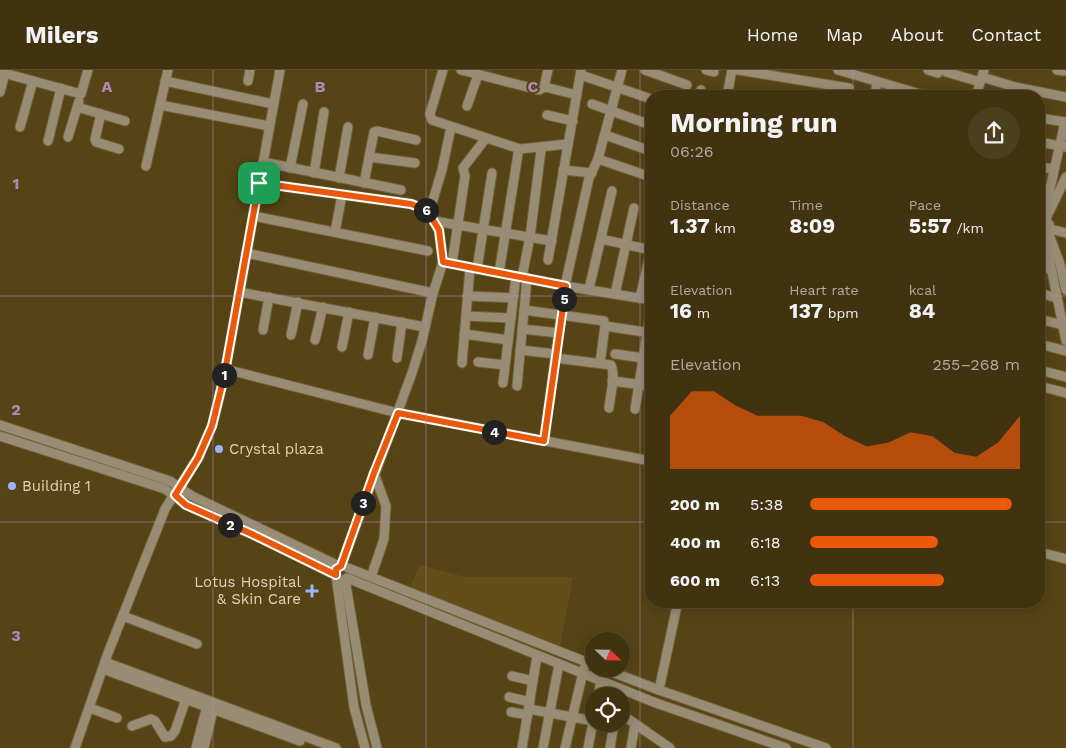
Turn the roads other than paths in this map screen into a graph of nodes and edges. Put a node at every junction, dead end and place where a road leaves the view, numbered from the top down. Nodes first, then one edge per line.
1 (88, 70) edge
2 (168, 70) edge
3 (250, 70) edge
4 (280, 70) edge
5 (443, 70) edge
6 (461, 70) edge
7 (548, 70) edge
8 (622, 70) edge
9 (647, 70) edge
10 (676, 70) edge
11 (732, 70) edge
12 (738, 70) edge
13 (838, 70) edge
14 (928, 70) edge
15 (581, 72) edge
16 (2, 73) edge
17 (858, 74) edge
18 (478, 75) junction
19 (982, 76) edge
20 (33, 80) junction
21 (672, 80) junction
22 (165, 81) junction
23 (248, 81) dead end
24 (877, 82) junction
25 (687, 84) dead end
26 (544, 87) junction
27 (617, 87) junction
28 (61, 88) junction
29 (730, 90) edge
30 (838, 90) edge
31 (849, 90) edge
32 (876, 90) edge
33 (897, 90) edge
34 (978, 90) edge
35 (1030, 90) edge
36 (0, 92) edge
37 (1045, 93) edge
38 (81, 94) junction
39 (577, 95) junction
40 (645, 96) edge
41 (1066, 97) edge
42 (273, 104) junction
43 (303, 104) dead end
44 (592, 104) dead end
45 (160, 105) junction
46 (467, 106) dead end
47 (77, 107) junction
48 (611, 111) junction
49 (324, 112) dead end
50 (101, 114) junction
51 (547, 115) dead end
52 (1045, 119) edge
53 (125, 121) dead end
54 (573, 121) junction
55 (1066, 122) edge
56 (645, 123) edge
57 (269, 126) junction
58 (20, 127) dead end
59 (348, 127) dead end
60 (451, 127) junction
61 (605, 135) junction
62 (68, 137) dead end
63 (486, 138) junction
64 (416, 140) dead end
65 (48, 141) dead end
66 (1045, 143) edge
67 (568, 144) junction
68 (1063, 146) edge
69 (119, 149) dead end
70 (645, 149) edge
71 (542, 150) dead end
72 (518, 154) dead end
73 (369, 157) junction
74 (598, 159) junction
75 (262, 162) junction
76 (415, 163) dead end
77 (146, 166) dead end
78 (290, 168) junction
79 (1045, 168) edge
80 (1054, 169) junction
81 (563, 170) junction
82 (314, 173) junction
83 (492, 173) dead end
84 (592, 173) junction
85 (645, 175) edge
86 (1066, 177) edge
87 (339, 178) junction
88 (259, 183) junction
89 (364, 183) junction
90 (401, 190) dead end
91 (612, 191) dead end
92 (1045, 194) edge
93 (342, 195) junction
94 (1052, 196) junction
95 (1066, 201) edge
96 (634, 208) dead end
97 (253, 216) junction
98 (431, 217) junction
99 (1045, 220) edge
100 (458, 225) junction
101 (1045, 228) edge
102 (484, 229) junction
103 (1045, 231) edge
104 (336, 232) junction
105 (506, 232) junction
106 (1066, 233) edge
107 (530, 237) junction
108 (1045, 237) edge
109 (601, 239) junction
110 (552, 241) junction
111 (626, 245) junction
112 (645, 249) edge
113 (428, 251) dead end
114 (246, 253) junction
115 (548, 260) dead end
116 (448, 263) junction
117 (1063, 265) edge
118 (473, 268) junction
119 (1045, 268) edge
120 (1052, 270) junction
121 (499, 273) junction
122 (645, 276) edge
123 (521, 277) junction
124 (566, 286) junction
125 (589, 289) junction
126 (1066, 289) edge
127 (239, 292) junction
128 (433, 293) junction
129 (615, 294) junction
130 (1045, 295) edge
131 (468, 296) junction
132 (269, 297) junction
133 (513, 298) junction
134 (640, 298) junction
135 (1057, 298) junction
136 (645, 299) edge
137 (298, 302) junction
138 (323, 307) junction
139 (524, 310) junction
140 (349, 312) junction
141 (561, 314) junction
142 (466, 316) junction
143 (375, 317) junction
144 (511, 318) junction
145 (1045, 320) edge
146 (402, 322) junction
147 (1063, 325) junction
148 (605, 326) junction
149 (425, 327) junction
150 (522, 329) junction
151 (263, 330) dead end
152 (645, 332) edge
153 (559, 333) junction
154 (464, 334) junction
155 (291, 335) dead end
156 (315, 340) dead end
157 (508, 340) junction
158 (1066, 341) edge
159 (1045, 346) edge
160 (342, 347) dead end
161 (520, 350) junction
162 (1066, 351) edge
163 (615, 354) dead end
164 (368, 355) dead end
165 (556, 356) junction
166 (397, 358) dead end
167 (645, 359) edge
168 (478, 362) dead end
169 (462, 363) dead end
170 (600, 363) junction
171 (505, 365) junction
172 (645, 365) edge
173 (225, 369) junction
174 (1045, 372) edge
175 (1066, 378) edge
176 (612, 381) junction
177 (503, 383) dead end
178 (639, 384) junction
179 (645, 385) edge
180 (517, 386) dead end
181 (1045, 388) edge
182 (1066, 393) edge
183 (609, 408) dead end
184 (635, 409) dead end
185 (398, 413) junction
186 (0, 425) edge
187 (0, 436) edge
188 (544, 441) junction
189 (645, 460) edge
190 (374, 473) junction
191 (180, 487) junction
192 (175, 495) junction
193 (1045, 554) edge
194 (1066, 559) edge
195 (342, 573) junction
196 (371, 577) junction
197 (677, 608) edge
198 (123, 616) junction
199 (197, 644) dead end
200 (537, 656) junction
201 (585, 661) edge
202 (559, 664) junction
203 (104, 665) junction
204 (585, 669) edge
205 (582, 673) junction
206 (512, 676) dead end
207 (628, 678) edge
208 (601, 680) junction
209 (534, 681) junction
210 (600, 687) edge
211 (612, 687) edge
212 (659, 690) junction
213 (630, 695) edge
214 (509, 697) dead end
215 (186, 699) junction
216 (211, 705) junction
217 (90, 708) junction
218 (529, 709) junction
219 (510, 712) dead end
220 (550, 713) junction
221 (571, 717) junction
222 (117, 718) dead end
223 (585, 718) edge
224 (630, 720) edge
225 (635, 724) junction
226 (132, 726) dead end
227 (772, 730) junction
228 (591, 732) edge
229 (613, 732) edge
230 (655, 737) junction
231 (766, 745) edge
232 (75, 748) edge
233 (196, 748) edge
234 (204, 748) edge
235 (319, 748) edge
236 (336, 748) edge
237 (365, 748) edge
238 (376, 748) edge
239 (522, 748) edge
240 (543, 748) edge
241 (566, 748) edge
242 (588, 748) edge
243 (610, 748) edge
244 (631, 748) edge
245 (653, 748) edge
246 (670, 748) edge
247 (786, 748) edge
248 (826, 748) edge

1 - 38 street
2 - 22 street
3 - 23 street
4 - 42 street
5 - 60 street
6 - 18 street
7 - 26 street
8 - 27 street
9 - 21 street
10 - 21 street
11 - 29 street
12 - 30 street
13 - 17 street
14 - 19 street
15 - 27 street
15 - 39 street
16 - 20 street
16 - 36 street
17 - 24 street
17 - 31 street
18 - 26 street
18 - 46 street
19 - 34 street
19 - 35 street
20 - 28 street
20 - 58 street
21 - 25 street
22 - 42 street
22 - 45 street
24 - 32 street
24 - 33 street
26 - 39 street
27 - 40 street
27 - 48 street
28 - 38 street
28 - 65 street
37 - 41 street
38 - 47 street
39 - 54 street
42 - 57 street
43 - 78 street
44 - 48 street
45 - 57 street
45 - 77 street
47 - 50 street
47 - 62 street
48 - 56 street
48 - 61 street
49 - 82 street
50 - 53 street
50 - 69 street
51 - 54 street
52 - 55 street
54 - 67 street
55 - 68 street
57 - 75 street
59 - 87 street
60 - 63 street
60 - 98 street
61 - 70 street
61 - 74 street
63 - 67 street
63 - 100 street
64 - 73 street
66 - 68 street
67 - 81 street
68 - 80 street
71 - 107 street
72 - 105 street
73 - 76 street
73 - 89 street
74 - 84 street
74 - 85 street
75 - 78 street
75 - 88 street
78 - 82 street
79 - 80 street
80 - 94 street
81 - 84 street
81 - 110 street
82 - 87 street
83 - 102 street
84 - 124 street
86 - 94 street
87 - 89 street
88 - 93 street
88 - 97 street
89 - 90 street
91 - 109 street
92 - 94 street
93 - 98 street
93 - 104 street
94 - 95 street
94 - 99 street
96 - 111 street
97 - 104 street
97 - 114 street
98 - 100 street
98 - 116 street
100 - 102 street
100 - 116 street
101 - 106 street
102 - 105 street
102 - 118 street
103 - 117 street
104 - 113 street
105 - 107 street
105 - 121 street
107 - 110 street
107 - 123 street
108 - 120 street
109 - 111 street
109 - 125 street
110 - 115 street
111 - 112 street
111 - 129 street
114 - 127 street
114 - 128 street
116 - 118 street
116 - 128 street
117 - 126 street
118 - 121 street
118 - 131 street
119 - 120 street
120 - 135 street
121 - 123 street
122 - 134 street
123 - 124 street
123 - 133 street
123 - 139 street
124 - 125 street
124 - 141 street
125 - 129 street
127 - 132 street
127 - 173 street
128 - 149 street
129 - 134 street
130 - 135 street
131 - 133 street
131 - 142 street
132 - 137 street
132 - 151 street
133 - 144 street
134 - 136 street
135 - 147 street
137 - 138 street
137 - 155 street
138 - 140 street
138 - 156 street
139 - 141 street
139 - 150 street
140 - 143 street
140 - 160 street
141 - 148 street
141 - 153 street
142 - 144 street
142 - 154 street
143 - 146 street
143 - 164 street
144 - 157 street
145 - 147 street
146 - 149 street
146 - 166 street
147 - 158 street
148 - 152 street
148 - 170 street
149 - 185 street
150 - 153 street
150 - 161 street
153 - 165 street
154 - 157 street
154 - 169 street
157 - 171 street
159 - 162 street
161 - 165 street
161 - 180 street
163 - 167 street
165 - 170 street
165 - 188 street
168 - 171 street
170 - 176 street
171 - 177 street
172 - 178 street
173 - 185 street
173 - 191 street
174 - 175 street
176 - 178 street
176 - 183 street
178 - 179 street
178 - 184 street
181 - 182 street
185 - 188 street
185 - 190 street
186 - 191 street
187 - 192 street
188 - 189 street
190 - 195 street
190 - 196 street
191 - 192 street
191 - 195 street
192 - 195 street
192 - 198 street
193 - 194 street
195 - 196 street
195 - 200 street
195 - 237 street
195 - 238 street
196 - 201 street
197 - 212 street
198 - 199 street
198 - 203 street
200 - 202 street
200 - 209 street
202 - 205 street
202 - 220 street
203 - 215 street
203 - 216 street
203 - 217 street
204 - 205 street
205 - 208 street
205 - 221 street
206 - 209 street
207 - 212 street
208 - 210 street
208 - 211 street
209 - 218 street
212 - 227 street
213 - 231 street
214 - 218 street
215 - 216 street
215 - 226 street
216 - 233 street
216 - 234 street
216 - 235 street
216 - 236 street
217 - 222 street
217 - 232 street
218 - 219 street
218 - 220 street
218 - 239 street
220 - 221 street
220 - 240 street
221 - 223 street
221 - 241 street
224 - 225 street
225 - 230 street
225 - 244 street
227 - 231 street
227 - 248 street
228 - 242 street
229 - 243 street
230 - 245 street
230 - 246 street
231 - 247 street

